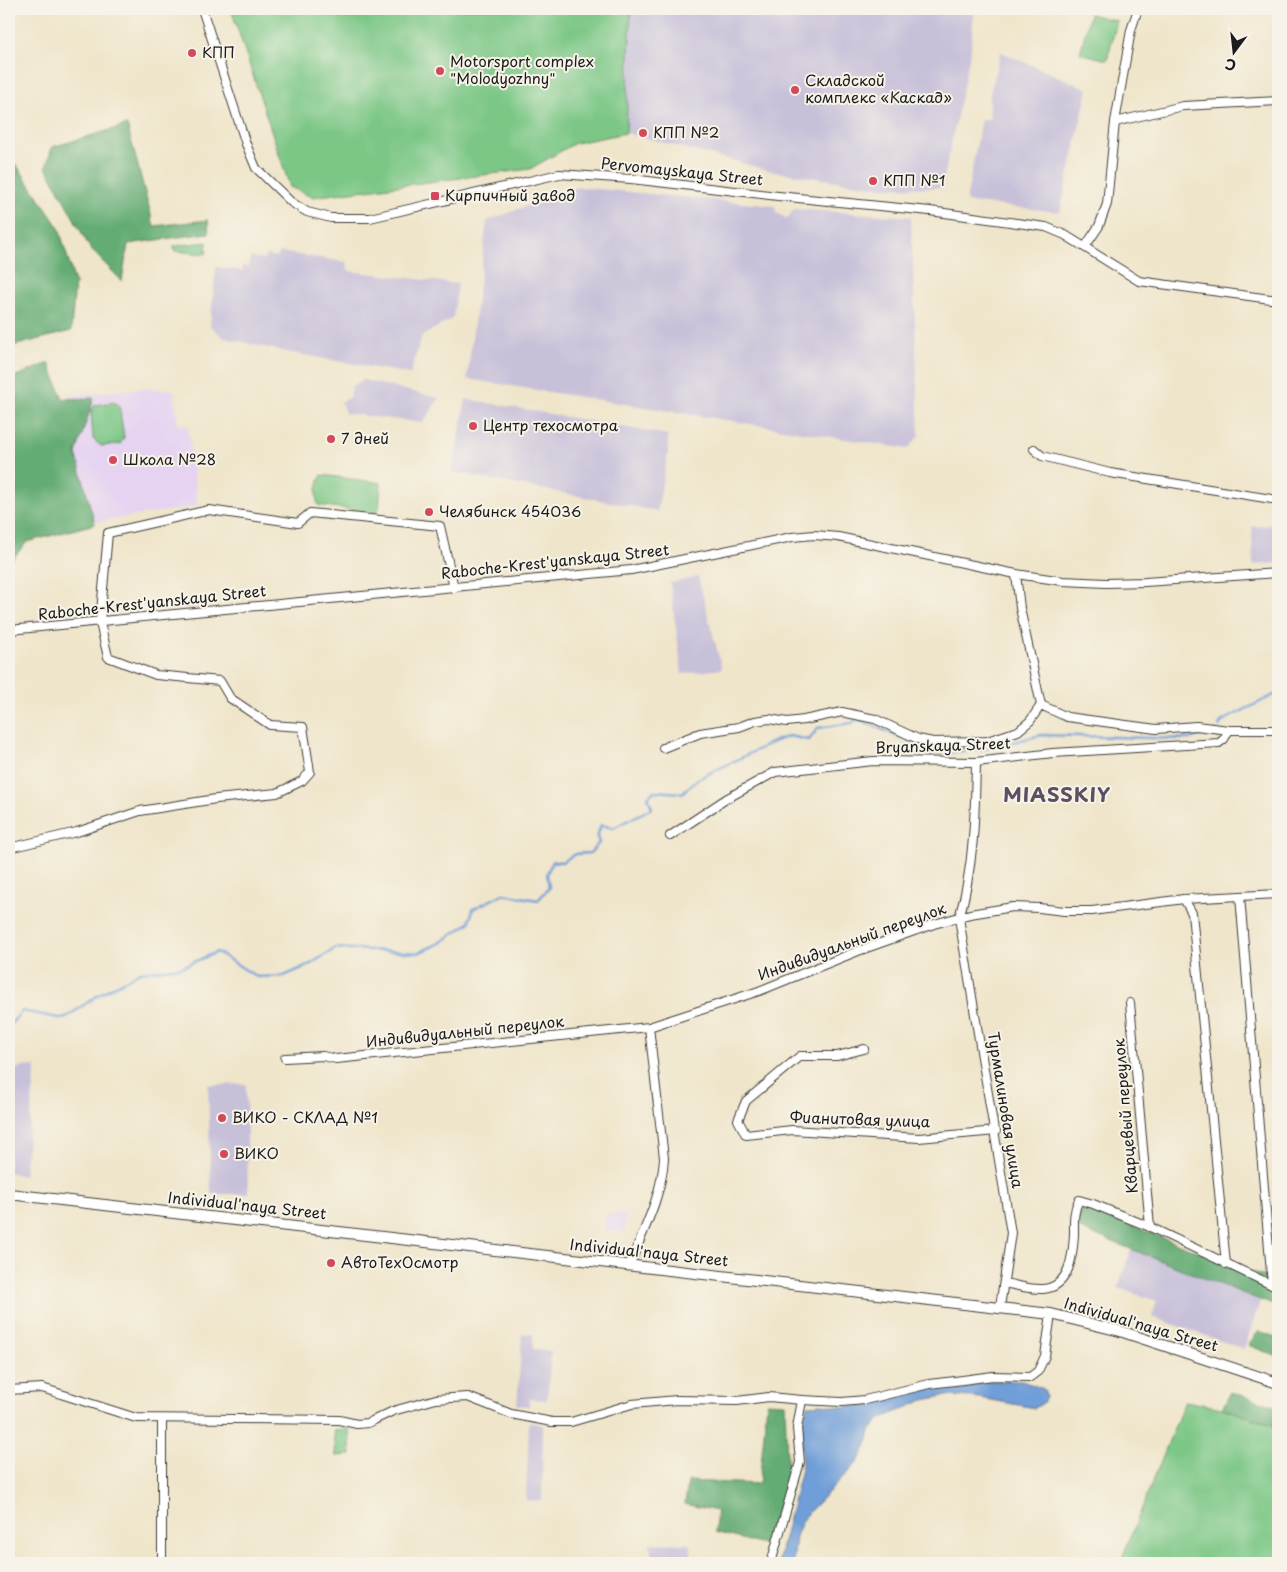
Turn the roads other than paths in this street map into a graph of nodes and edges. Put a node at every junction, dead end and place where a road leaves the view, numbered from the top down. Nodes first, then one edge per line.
1 (202, 9) edge
2 (1138, 9) edge
3 (1278, 100) edge
4 (1115, 122) junction
5 (1085, 247) junction
6 (1278, 300) edge
7 (1034, 449) dead end
8 (1278, 500) edge
9 (1278, 573) edge
10 (1016, 574) junction
11 (454, 588) junction
12 (100, 623) junction
13 (9, 630) edge
14 (1041, 705) junction
15 (1229, 730) junction
16 (1278, 730) edge
17 (663, 748) dead end
18 (976, 762) junction
19 (670, 836) dead end
20 (9, 848) edge
21 (1278, 894) edge
22 (1240, 896) junction
23 (1184, 899) junction
24 (959, 918) junction
25 (1130, 1003) dead end
26 (649, 1027) junction
27 (864, 1050) dead end
28 (285, 1058) dead end
29 (996, 1131) junction
30 (9, 1194) edge
31 (1150, 1227) junction
32 (1226, 1264) junction
33 (629, 1266) junction
34 (1004, 1283) junction
35 (1275, 1286) edge
36 (1000, 1307) junction
37 (1051, 1314) junction
38 (1278, 1383) edge
39 (9, 1390) edge
40 (802, 1400) junction
41 (162, 1420) junction
42 (162, 1563) edge
43 (771, 1563) edge

1 - 5 street, Pervomayskaya Street
2 - 4 street
3 - 4 street
4 - 5 street
5 - 6 street, Pervomayskaya Street
7 - 8 street
9 - 10 street, Raboche-Krest'yanskaya Street
10 - 11 street, Raboche-Krest'yanskaya Street
10 - 14 street
11 - 12 street, Raboche-Krest'yanskaya Street
11 - 12 street
12 - 13 street, Raboche-Krest'yanskaya Street
12 - 20 street
14 - 15 street
14 - 17 street, Bryanskaya Street
15 - 16 street
15 - 18 street, Bryanskaya Street
18 - 19 street, Bryanskaya Street
18 - 24 street
21 - 22 street, Индивидуальный переулок
22 - 23 street, Индивидуальный переулок
22 - 35 street
23 - 24 street, Индивидуальный переулок
23 - 32 street
24 - 26 street, Индивидуальный переулок
24 - 29 street, Турмалиновая улица
25 - 31 street, Кварцевый переулок
26 - 28 street, Индивидуальный переулок
26 - 33 street
27 - 29 street, Фианитовая улица
29 - 34 street, Турмалиновая улица
30 - 33 main road, Individual'naya Street
31 - 32 street, Кварцевый переулок
31 - 34 street, Кварцевый переулок
32 - 35 street, Кварцевый переулок
33 - 36 main road, Individual'naya Street
34 - 36 street, Турмалиновая улица
36 - 37 main road, Individual'naya Street
37 - 38 main road, Individual'naya Street
37 - 40 street
39 - 41 street
40 - 41 street
40 - 43 street
41 - 42 street

